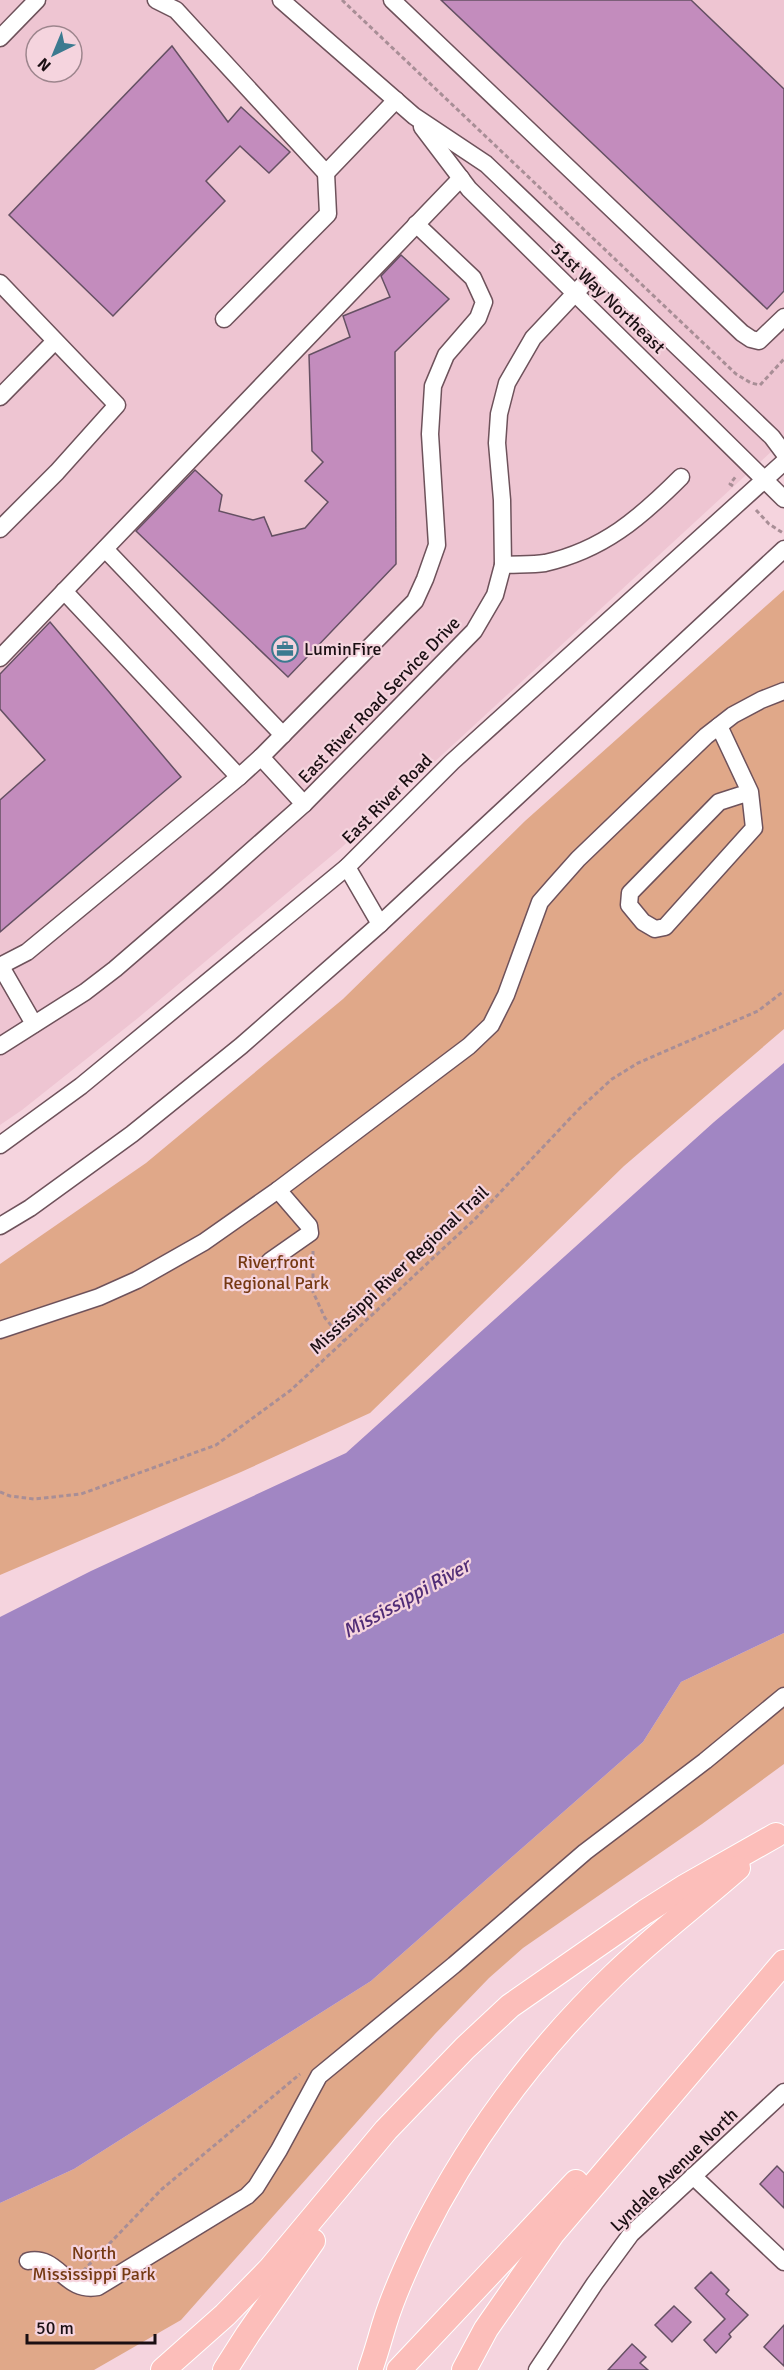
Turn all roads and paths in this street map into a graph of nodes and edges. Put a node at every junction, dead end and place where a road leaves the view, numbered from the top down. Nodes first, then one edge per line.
1 (37, 0) edge
2 (156, 0) edge
3 (281, 0) edge
4 (342, 0) edge
5 (392, 0) edge
6 (0, 38) edge
7 (396, 100) junction
8 (414, 116) junction
9 (326, 173) junction
10 (461, 178) junction
11 (416, 224) junction
12 (597, 271) junction
13 (0, 283) edge
14 (574, 293) junction
15 (784, 317) edge
16 (224, 319) dead end
17 (56, 341) junction
18 (784, 359) edge
19 (0, 398) edge
20 (784, 453) edge
21 (784, 462) edge
22 (681, 477) dead end
23 (765, 479) junction
24 (784, 499) edge
25 (0, 529) edge
26 (105, 549) junction
27 (784, 549) edge
28 (503, 565) junction
29 (64, 591) junction
30 (0, 658) edge
31 (784, 691) edge
32 (719, 726) junction
33 (283, 735) junction
34 (261, 757) junction
35 (239, 777) junction
36 (750, 792) junction
37 (304, 804) junction
38 (347, 867) junction
39 (380, 924) junction
40 (0, 966) edge
41 (784, 991) edge
42 (34, 1024) junction
43 (0, 1046) edge
44 (0, 1145) edge
45 (278, 1190) junction
46 (0, 1226) edge
47 (310, 1233) junction
48 (270, 1261) dead end
49 (0, 1330) edge
50 (344, 1341) junction
51 (0, 1492) edge
52 (784, 1696) edge
53 (780, 1832) edge
54 (784, 1962) edge
55 (565, 1968) junction
56 (741, 2012) junction
57 (784, 2092) edge
58 (693, 2176) junction
59 (28, 2262) dead end
60 (784, 2262) edge
61 (374, 2359) edge
62 (163, 2370) edge
63 (225, 2370) edge
64 (399, 2370) edge
65 (464, 2370) edge
66 (537, 2370) edge

1 - 6 street
2 - 9 street
3 - 7 street, 51st Way Northeast
4 - 18 path
5 - 15 street
7 - 8 street, 51st Way Northeast
7 - 9 street
8 - 10 street, 51st Way Northeast
8 - 12 street, 51st Way Northeast
9 - 16 street
10 - 11 street
10 - 14 street, 51st Way Northeast
11 - 26 street
11 - 33 street
12 - 14 street, East River Road Service Drive
12 - 20 street, 51st Way Northeast
13 - 17 street
14 - 23 street, 51st Way Northeast
14 - 28 street, East River Road Service Drive
17 - 19 street
17 - 25 street
21 - 23 street, East River Road
22 - 28 street
23 - 24 street, 51st Way Northeast
23 - 38 street, East River Road
26 - 29 street
26 - 33 street
27 - 39 street
28 - 37 street, East River Road Service Drive
29 - 30 street
29 - 35 street
31 - 32 street
32 - 36 street
32 - 45 street
33 - 34 street
34 - 35 street
34 - 37 street
35 - 40 street
36 - 36 street
37 - 42 street, East River Road Service Drive
38 - 39 street
38 - 44 street, East River Road
39 - 46 street
40 - 42 street
41 - 50 path, Mississippi River Regional Trail
42 - 43 street, East River Road Service Drive
45 - 47 street
45 - 49 street
47 - 48 street
47 - 50 path
50 - 51 path, Mississippi River Regional Trail
52 - 59 street
53 - 55 highway
53 - 61 highway
54 - 56 highway
55 - 62 highway
55 - 63 highway
56 - 64 highway
56 - 65 highway
57 - 58 street, Lyndale Avenue North
58 - 60 street
58 - 66 street, Lyndale Avenue North

